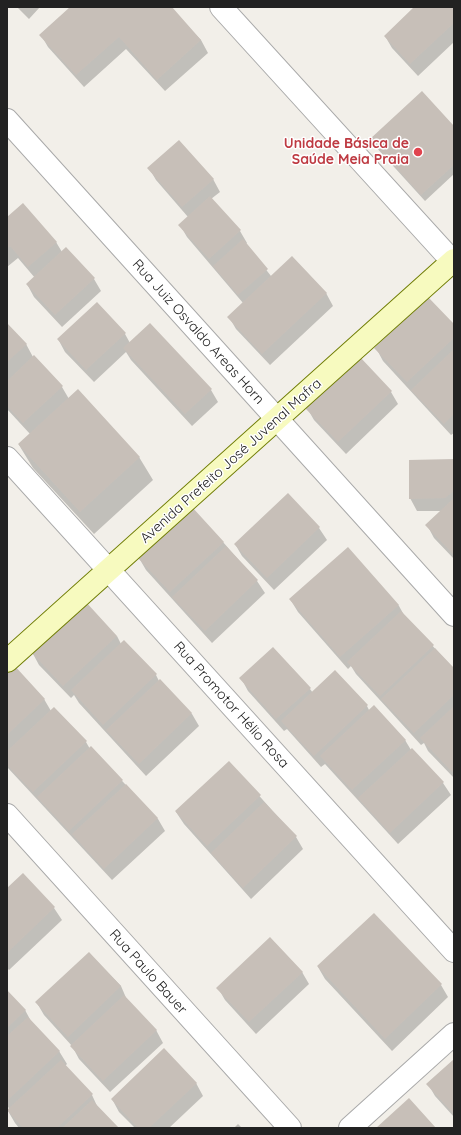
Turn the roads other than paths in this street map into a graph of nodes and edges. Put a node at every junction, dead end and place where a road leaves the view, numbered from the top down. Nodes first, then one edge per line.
1 (221, 7) edge
2 (7, 120) edge
3 (454, 261) edge
4 (277, 419) junction
5 (7, 458) edge
6 (108, 570) junction
7 (454, 615) edge
8 (7, 661) edge
9 (7, 815) edge
10 (454, 951) edge
11 (454, 1034) edge
12 (290, 1128) edge
13 (350, 1128) edge

1 - 3 street
2 - 4 street, Rua Juiz Osvaldo Areas Horn
3 - 4 main road, Avenida Prefeito José Juvenal Mafra
4 - 6 main road, Avenida Prefeito José Juvenal Mafra
4 - 7 street, Rua Juiz Osvaldo Areas Horn
5 - 6 street, Rua Promotor Hélio Rosa
6 - 8 main road, Avenida Prefeito José Juvenal Mafra
6 - 10 street, Rua Promotor Hélio Rosa
9 - 12 street, Rua Paulo Bauer
11 - 13 street

